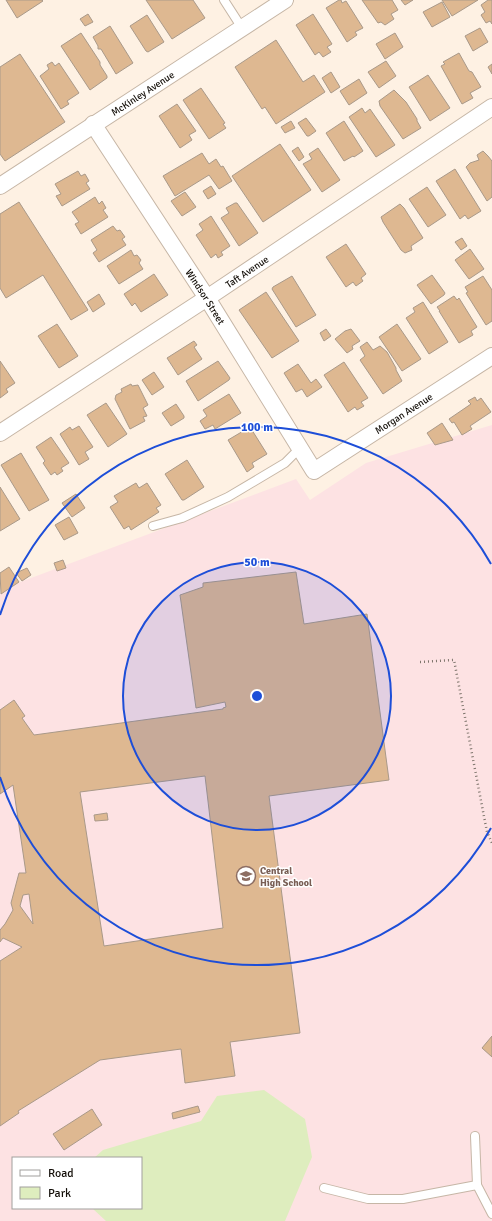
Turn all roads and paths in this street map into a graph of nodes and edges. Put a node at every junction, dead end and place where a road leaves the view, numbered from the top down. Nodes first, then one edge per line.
1 (224, 0) edge
2 (285, 0) edge
3 (242, 28) junction
4 (492, 107) edge
5 (93, 124) junction
6 (0, 186) edge
7 (207, 298) junction
8 (492, 356) edge
9 (0, 433) edge
10 (300, 448) junction
11 (314, 471) joint
12 (153, 526) dead end
13 (420, 662) dead end
14 (492, 843) edge
15 (475, 1136) dead end
16 (477, 1185) junction
17 (324, 1188) dead end
18 (492, 1214) edge

1 - 3 lane
2 - 3 street, McKinley Avenue
3 - 5 street, McKinley Avenue
4 - 7 street, Taft Avenue
5 - 6 street, McKinley Avenue
5 - 7 street, Windsor Street
7 - 9 street, Taft Avenue
7 - 10 street, Windsor Street
8 - 11 street, Morgan Avenue
10 - 11 street, Windsor Street
10 - 12 lane
13 - 14 path
15 - 16 lane
16 - 17 lane
16 - 18 lane

